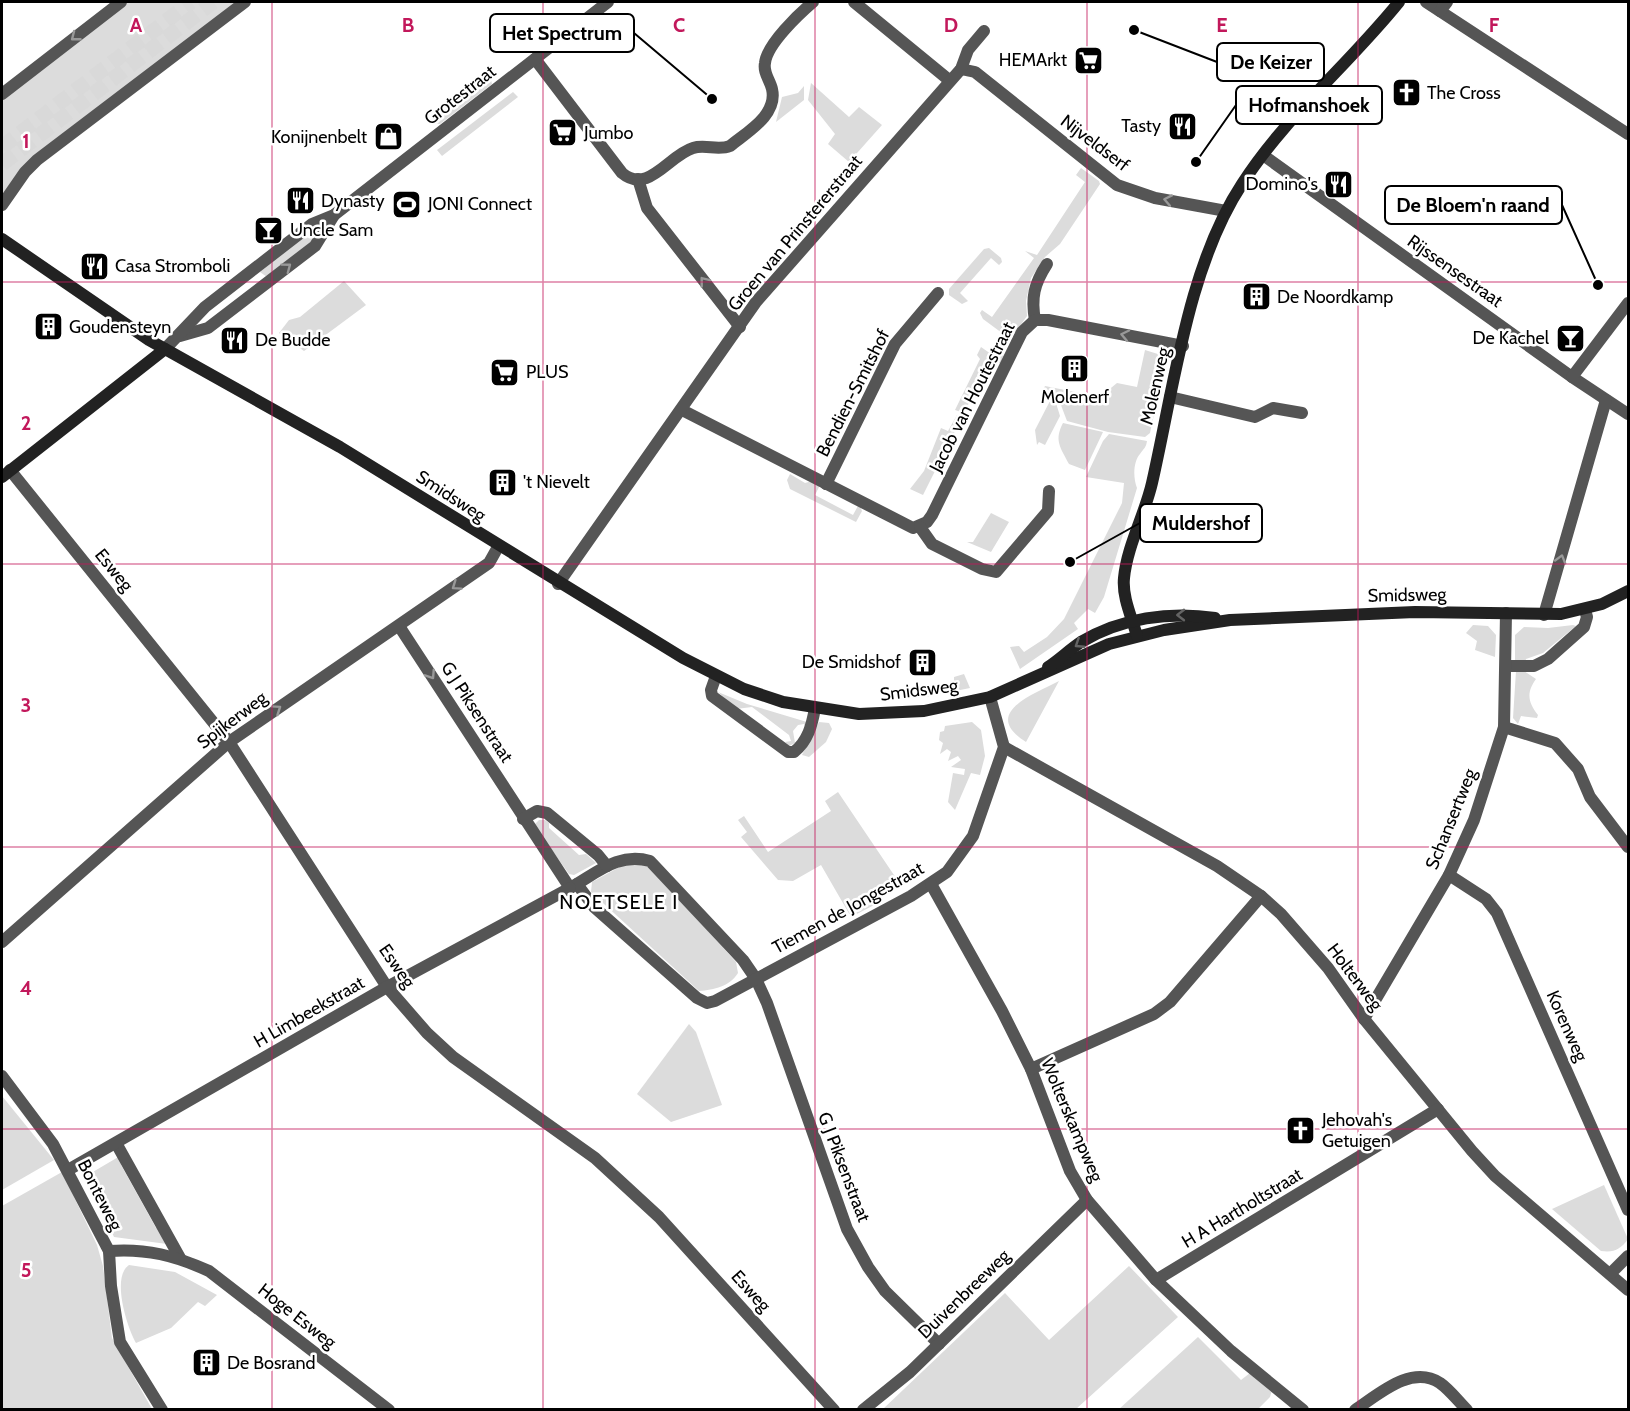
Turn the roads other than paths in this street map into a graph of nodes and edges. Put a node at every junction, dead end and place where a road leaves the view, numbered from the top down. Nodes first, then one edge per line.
1 (121, 2) edge
2 (245, 2) edge
3 (608, 2) edge
4 (813, 2) edge
5 (854, 2) edge
6 (1399, 2) edge
7 (1426, 2) edge
8 (1443, 6) edge
9 (984, 31) dead end
10 (535, 59) junction
11 (961, 69) junction
12 (949, 80) junction
13 (2, 94) edge
14 (1629, 134) edge
15 (1263, 155) junction
16 (638, 179) junction
17 (2, 205) edge
18 (1226, 211) junction
19 (334, 215) junction
20 (2, 239) edge
21 (1047, 264) dead end
22 (249, 273) junction
23 (261, 287) junction
24 (938, 293) dead end
25 (1629, 303) edge
26 (1035, 320) junction
27 (740, 327) junction
28 (179, 336) junction
29 (1183, 346) junction
30 (165, 349) junction
31 (1572, 377) junction
32 (1170, 397) junction
33 (1606, 400) junction
34 (682, 410) junction
35 (1302, 413) dead end
36 (1629, 414) edge
37 (6, 474) edge
38 (826, 484) junction
39 (1049, 490) dead end
40 (920, 527) junction
41 (498, 547) junction
42 (558, 584) junction
43 (1629, 591) edge
44 (1585, 610) junction
45 (1506, 614) junction
46 (1544, 615) junction
47 (1230, 620) junction
48 (1133, 622) junction
49 (399, 626) junction
50 (1137, 636) junction
51 (1506, 666) junction
52 (716, 676) junction
53 (1024, 683) junction
54 (990, 697) junction
55 (815, 708) junction
56 (1504, 727) junction
57 (229, 742) junction
58 (1004, 747) junction
59 (523, 819) junction
60 (1629, 846) edge
61 (606, 866) junction
62 (1449, 875) junction
63 (931, 884) junction
64 (573, 886) junction
65 (1261, 896) junction
66 (2, 942) edge
67 (756, 979) junction
68 (387, 987) junction
69 (1364, 1019) junction
70 (1031, 1069) junction
71 (2, 1076) edge
72 (1438, 1109) junction
73 (116, 1143) junction
74 (68, 1170) junction
75 (1087, 1200) junction
76 (1629, 1210) edge
77 (109, 1251) junction
78 (1629, 1256) edge
79 (180, 1258) junction
80 (1611, 1273) junction
81 (1156, 1280) junction
82 (1628, 1289) edge
83 (939, 1344) junction
84 (162, 1410) edge
85 (389, 1410) edge
86 (834, 1410) edge
87 (863, 1410) edge
88 (1304, 1410) edge
89 (1354, 1410) edge
90 (1467, 1410) edge

1 -> 13 street
2 - 17 street
3 - 10 street, Grotestraat
4 - 16 street
5 - 12 street
6 - 15 main road, Molenweg
7 - 8 street
8 - 14 street
9 - 11 street, Groen van Prinstererstraat
10 - 16 street
10 - 19 street, Grotestraat
11 - 12 street, Groen van Prinstererstraat
18 -> 11 street, Nijveldserf
12 - 27 street, Groen van Prinstererstraat
15 - 18 main road, Molenweg
15 - 31 street, Rijssensestraat
27 -> 16 street
18 - 29 main road, Molenweg
19 - 22 street, Grotestraat
23 -> 19 street, Grotestraat
20 - 30 main road, Smidsweg
21 - 26 street
22 - 23 street
22 - 28 street, Grotestraat
23 - 28 street, Grotestraat
24 - 38 street, Bendien-Smitshof
25 - 31 street
29 -> 26 street, Jacob van Houtestraat
26 - 40 street, Jacob van Houtestraat
27 - 34 street, Groen van Prinstererstraat
28 - 30 street, Grotestraat
29 - 32 main road, Molenweg
30 - 37 main road, Grotestraat
30 - 41 main road, Smidsweg
31 - 33 street, Rijssensestraat
32 - 35 street
32 - 48 main road, Molenweg
33 - 36 street, Rijssensestraat
46 -> 33 street
34 - 38 street
34 - 42 street, Groen van Prinstererstraat
37 - 57 street, Esweg
38 - 40 street
39 - 40 street
41 - 42 main road, Smidsweg
41 -> 49 street, Spijkerweg
42 - 52 main road, Smidsweg
43 - 44 main road, Smidsweg
44 - 46 main road, Smidsweg
44 - 51 street
45 - 46 main road, Smidsweg
45 - 47 main road, Smidsweg
45 - 51 street, Schansertweg
47 -> 48 main road, Smidsweg
47 - 50 main road, Smidsweg
48 - 50 main road, Molenweg
48 -> 53 main road, Smidsweg
57 -> 49 street, Spijkerweg
49 -> 59 street, G J Piksenstraat
50 - 53 main road, Smidsweg
51 - 56 street, Schansertweg
52 - 55 main road, Smidsweg
52 - 55 street
53 - 54 main road, Smidsweg
54 - 55 main road, Smidsweg
54 - 58 street
56 - 60 street
56 - 62 street, Schansertweg
57 - 66 street, Spijkerweg
57 - 68 street, Esweg
58 - 63 street, Tiemen de Jongestraat
58 - 65 street, Holterweg
59 - 61 street
59 - 64 street, G J Piksenstraat
61 - 64 street, G J Piksenstraat
61 - 67 street, G J Piksenstraat
62 - 69 street, Schansertweg
62 - 76 street, Korenweg
63 - 67 street, Tiemen de Jongestraat
63 - 70 street, Wolterskampweg
64 - 67 street, G J Piksenstraat
64 - 68 street, H Limbeekstraat
65 - 69 street, Holterweg
65 - 70 street
67 - 83 street, G J Piksenstraat
68 - 73 street, H Limbeekstraat
68 - 86 street, Esweg
69 - 72 street, Holterweg
70 - 75 street, Wolterskampweg
71 - 74 street, Bonteweg
72 - 80 street, Holterweg
72 - 81 street, H A Hartholtstraat
73 - 74 street, H Limbeekstraat
73 - 79 street
74 - 77 street, Bonteweg
75 - 81 street, Wolterskampweg
75 - 83 street, Duivenbreeweg
77 - 79 street, Hoge Esweg
77 - 84 street, Bonteweg
78 - 80 street
79 - 85 street, Hoge Esweg
80 - 82 street, Holterweg
81 - 88 street, Wolterskampweg
83 - 87 street, Duivenbreeweg
89 - 90 street

